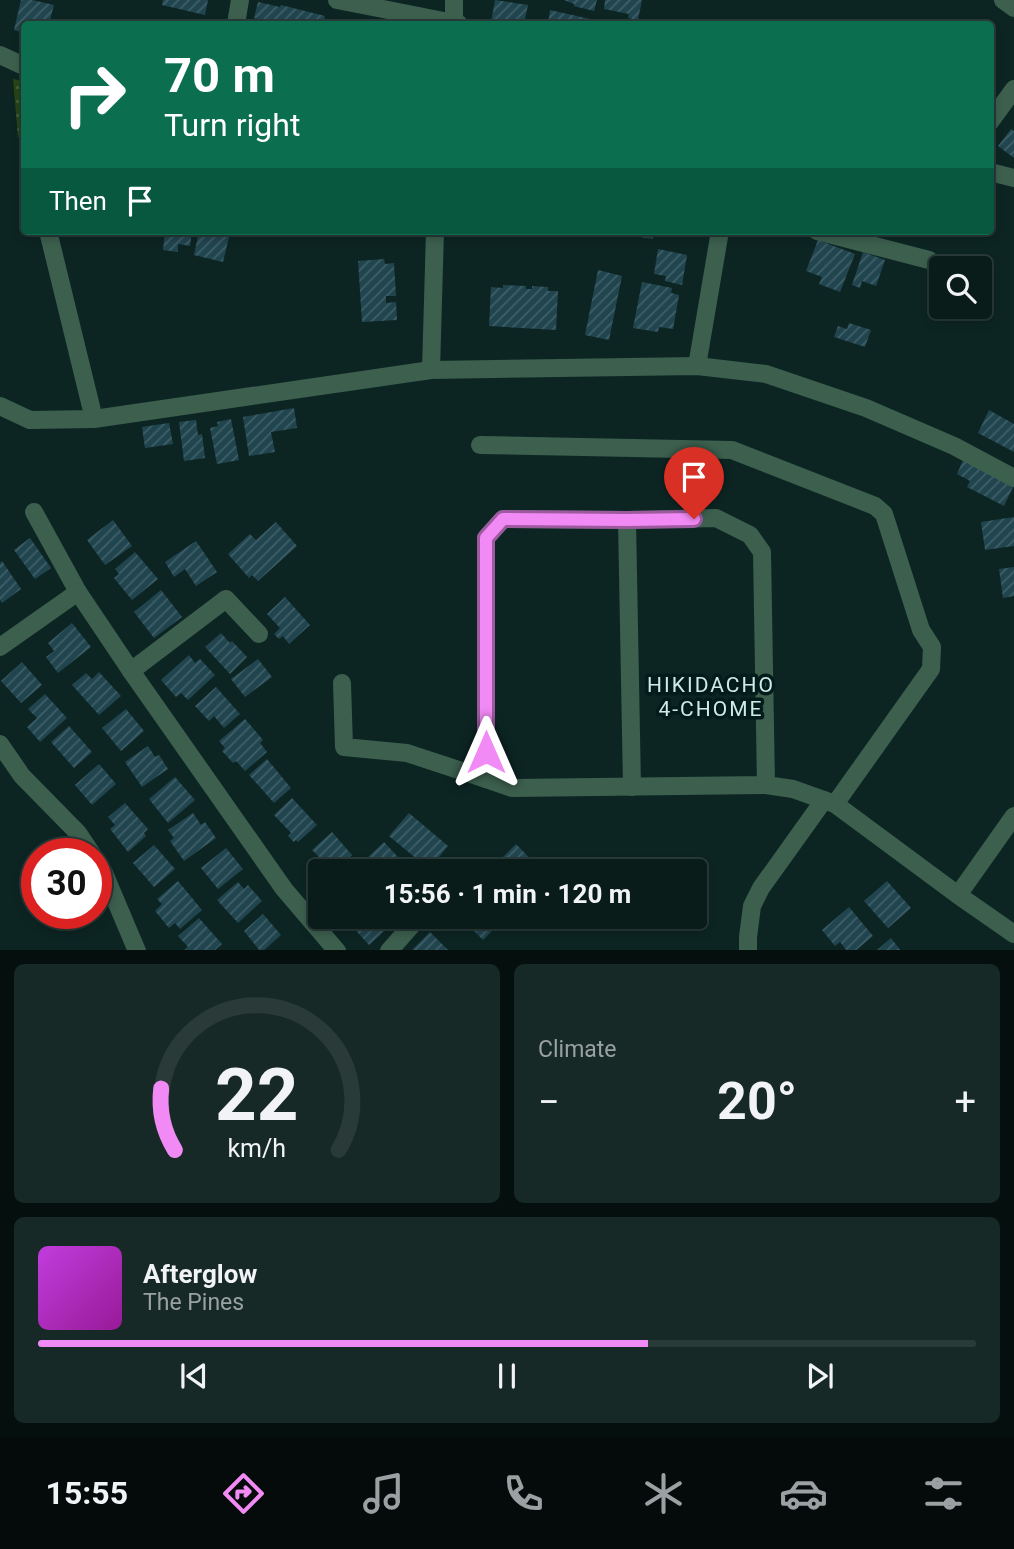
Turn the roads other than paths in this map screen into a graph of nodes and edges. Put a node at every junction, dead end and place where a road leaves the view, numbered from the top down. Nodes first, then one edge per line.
1 (240, 0) edge
2 (337, 0) edge
3 (454, 0) edge
4 (1003, 0) edge
5 (1014, 8) edge
6 (236, 21) edge
7 (441, 21) edge
8 (456, 21) edge
9 (0, 55) edge
10 (21, 65) edge
11 (1014, 89) edge
12 (994, 116) edge
13 (994, 173) edge
14 (1014, 178) edge
15 (49, 235) edge
16 (435, 235) edge
17 (719, 235) edge
18 (832, 235) edge
19 (929, 260) dead end
20 (697, 366) junction
21 (431, 370) junction
22 (0, 406) edge
23 (94, 419) junction
24 (480, 445) dead end
25 (1014, 478) edge
26 (34, 512) dead end
27 (627, 520) junction
28 (78, 592) junction
29 (259, 634) dead end
30 (0, 647) edge
31 (131, 671) junction
32 (342, 683) dead end
33 (0, 744) edge
34 (486, 779) junction
35 (766, 785) junction
36 (632, 787) junction
37 (829, 802) junction
38 (1014, 816) edge
39 (81, 838) edge
40 (112, 892) edge
41 (958, 895) junction
42 (408, 929) edge
43 (1014, 934) edge
44 (137, 950) edge
45 (337, 950) edge
46 (389, 950) edge
47 (748, 950) edge

1 - 6 street
2 - 7 street
3 - 8 street
4 - 5 street
9 - 10 street
11 - 12 street
13 - 14 street
15 - 23 street
16 - 21 street
17 - 20 street
18 - 19 street
20 - 21 street
20 - 25 street
21 - 23 street
22 - 23 street
24 - 37 street
26 - 28 street
27 - 34 street
27 - 35 street
27 - 36 street
28 - 30 street
28 - 31 street
29 - 31 street
31 - 45 street
32 - 34 street
33 - 39 street
34 - 36 street
35 - 36 street
35 - 37 street
37 - 41 street
37 - 47 street
38 - 41 street
40 - 44 street
41 - 43 street
42 - 46 street

